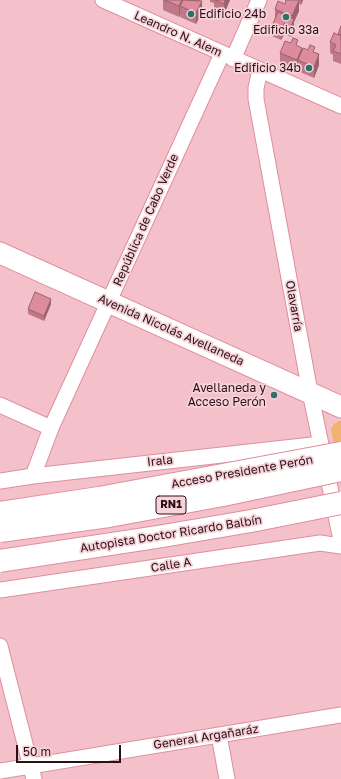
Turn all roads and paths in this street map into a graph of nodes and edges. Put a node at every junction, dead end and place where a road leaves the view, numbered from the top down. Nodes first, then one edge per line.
1 (259, 0) edge
2 (111, 2) edge
3 (227, 56) junction
4 (260, 70) junction
5 (341, 106) edge
6 (0, 253) edge
7 (110, 302) junction
8 (310, 392) junction
9 (0, 405) edge
10 (341, 407) edge
11 (51, 428) junction
12 (321, 444) junction
13 (341, 453) edge
14 (341, 470) edge
15 (33, 476) junction
16 (0, 481) edge
17 (341, 503) edge
18 (0, 513) edge
19 (0, 531) edge
20 (341, 540) edge
21 (341, 546) edge
22 (0, 561) edge
23 (0, 590) edge
24 (0, 646) edge
25 (341, 715) edge
26 (219, 735) junction
27 (0, 771) edge
28 (32, 772) edge
29 (227, 779) edge

1 - 3 street, República de Cabo Verde
2 - 3 street, Leandro N. Alem
3 - 4 street, Leandro N. Alem
3 - 7 street, República de Cabo Verde
4 - 5 street, Leandro N. Alem
4 - 8 street, Olavarría
6 - 7 main road, Avenida Nicolás Avellaneda
7 - 8 main road, Avenida Nicolás Avellaneda
7 - 11 street, República de Cabo Verde
8 - 10 main road, Avenida Nicolás Avellaneda
8 - 12 street, Olavarría
9 - 11 street
11 - 15 street, República de Cabo Verde
12 - 15 street, Irala
12 - 20 street, Olavarría
13 - 18 highway, Acceso Presidente Perón, bridge
14 - 19 highway, RN1, bridge
15 - 16 street, Irala
17 - 22 highway, Autopista Doctor Ricardo Balbín, bridge
21 - 23 street, Calle A
24 - 28 street
25 - 26 street, General Argañaráz
26 - 28 street, General Argañaráz
26 - 29 street
27 - 28 street, General Argañaráz

